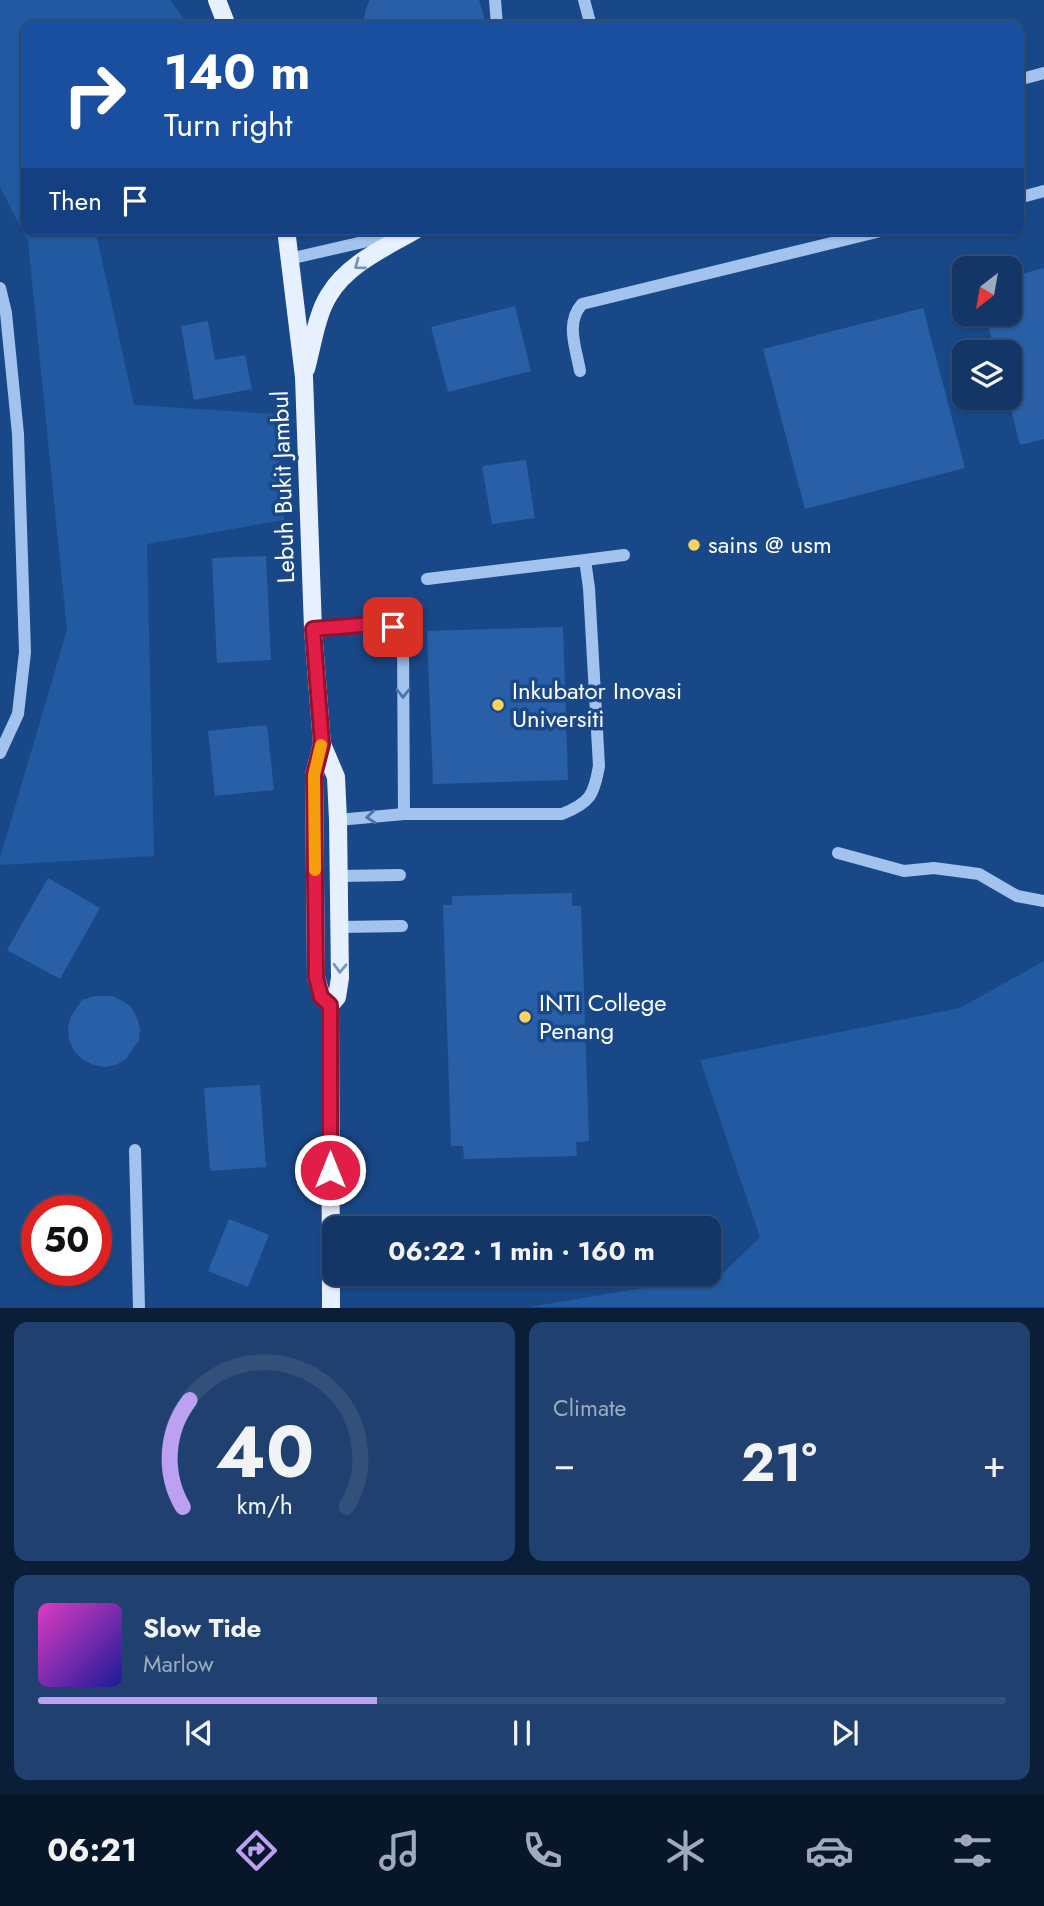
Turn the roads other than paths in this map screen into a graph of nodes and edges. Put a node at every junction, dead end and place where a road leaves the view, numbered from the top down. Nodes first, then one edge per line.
1 (216, 0) edge
2 (495, 0) edge
3 (584, 0) edge
4 (225, 21) edge
5 (497, 21) edge
6 (590, 21) edge
7 (1044, 73) edge
8 (1024, 78) edge
9 (1044, 191) edge
10 (1024, 196) edge
11 (287, 235) edge
12 (391, 235) edge
13 (406, 235) edge
14 (864, 235) edge
15 (289, 259) junction
16 (0, 288) edge
17 (580, 371) dead end
18 (304, 377) junction
19 (624, 555) dead end
20 (584, 560) junction
21 (428, 579) dead end
22 (313, 629) junction
23 (322, 744) junction
24 (0, 752) edge
25 (404, 814) junction
26 (338, 820) junction
27 (838, 853) dead end
28 (400, 875) dead end
29 (340, 876) junction
30 (1044, 901) edge
31 (402, 926) dead end
32 (341, 927) junction
33 (330, 1005) junction
34 (135, 1150) dead end
35 (139, 1307) edge
36 (331, 1307) edge

1 - 4 main road
2 - 5 street
3 - 6 street
7 - 8 street
9 - 10 street
11 - 15 main road, Lebuh Bukit Jambul
12 - 15 street
13 -> 18 main road
14 - 17 street
15 - 18 main road, Lebuh Bukit Jambul
16 - 24 street
18 - 22 main road, Lebuh Bukit Jambul
19 - 20 street
20 - 21 street
20 - 25 street
22 - 23 main road, Lebuh Bukit Jambul
22 -> 25 street
23 - 26 main road, Lebuh Bukit Jambul
23 - 33 main road, Lebuh Bukit Jambul
25 -> 26 street
26 - 29 main road, Lebuh Bukit Jambul
27 - 30 street
28 - 29 street
29 - 32 main road, Lebuh Bukit Jambul
31 - 32 street
32 -> 33 main road, Lebuh Bukit Jambul
33 - 36 main road, Lebuh Bukit Jambul
34 - 35 street

